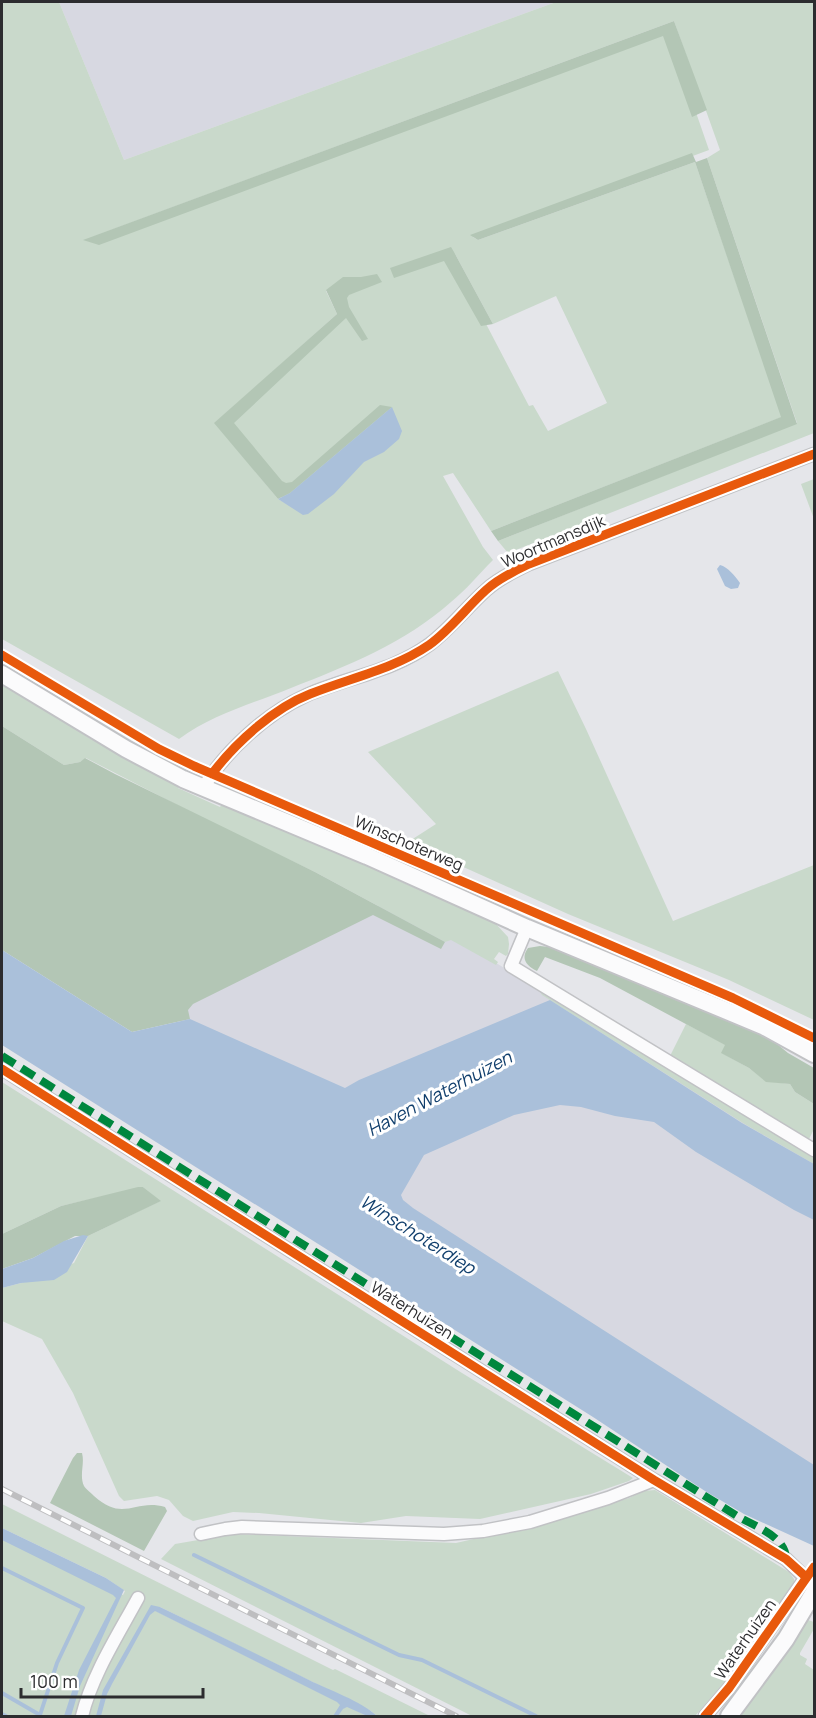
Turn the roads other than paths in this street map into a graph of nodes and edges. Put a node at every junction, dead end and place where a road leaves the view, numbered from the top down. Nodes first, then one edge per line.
1 (814, 454) edge
2 (2, 674) edge
3 (203, 788) junction
4 (527, 928) junction
5 (814, 1054) edge
6 (2, 1069) edge
7 (810, 1147) edge
8 (654, 1480) junction
9 (201, 1534) dead end
10 (810, 1582) edge
11 (814, 1592) edge
12 (138, 1598) dead end
13 (82, 1716) edge
14 (705, 1716) edge
15 (729, 1716) edge

1 - 3 street, Woortmansdijk
2 - 3 main road, Winschoterweg
3 - 4 main road, Winschoterweg
4 - 5 main road, Winschoterweg
4 - 7 street
6 - 8 street, Waterhuizen
8 - 9 street
8 - 10 street, Waterhuizen
10 - 14 street, Waterhuizen
11 - 15 main road, Waterhuizen
12 - 13 street

